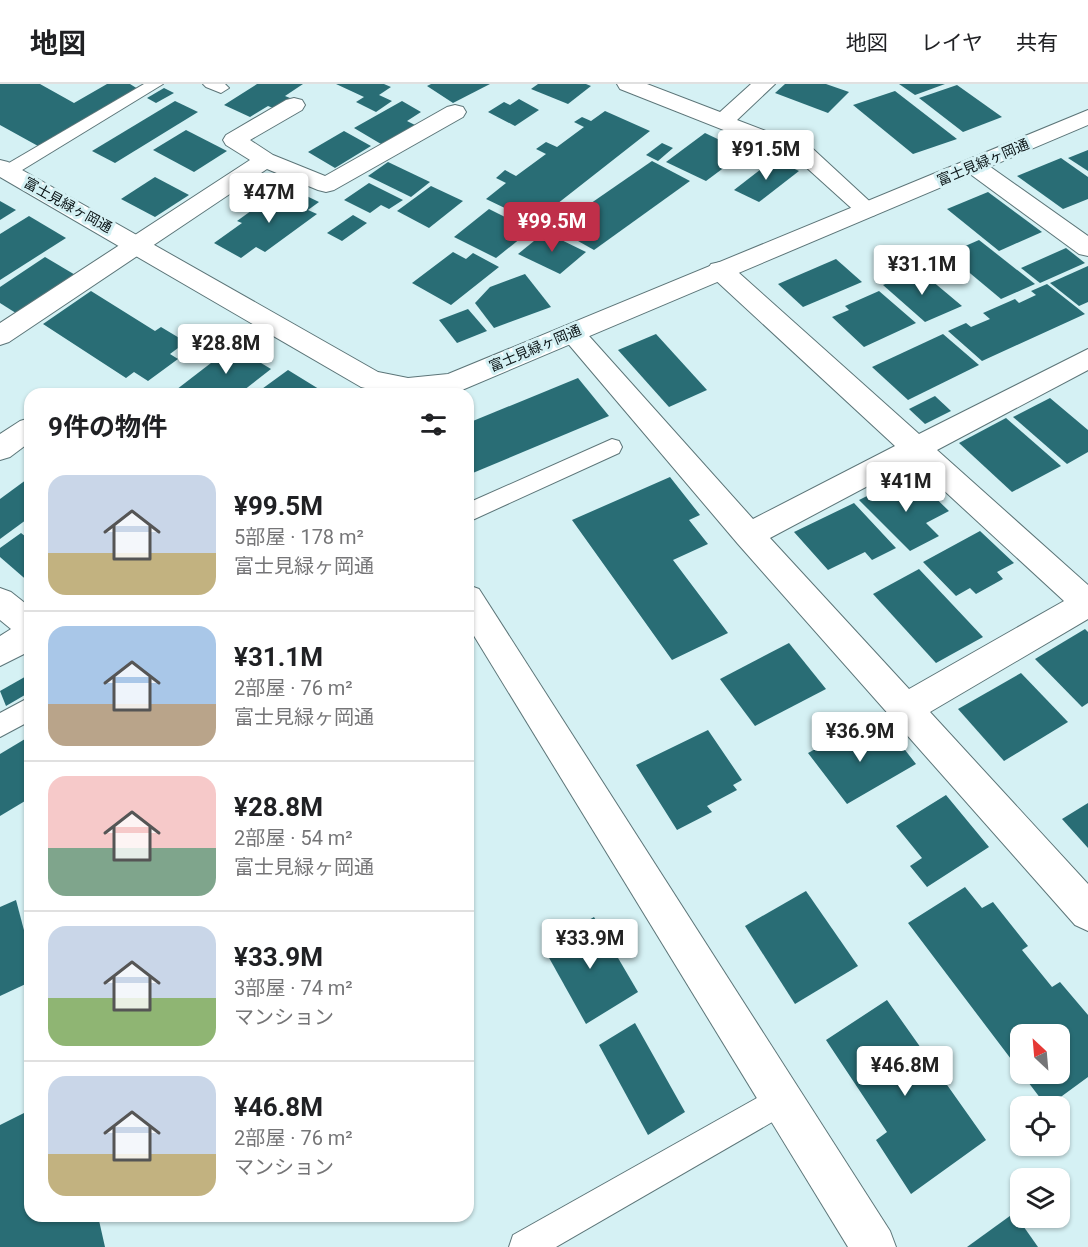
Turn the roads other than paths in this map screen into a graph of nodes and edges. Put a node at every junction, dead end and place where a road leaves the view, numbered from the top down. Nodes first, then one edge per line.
1 (155, 84) edge
2 (628, 84) edge
3 (764, 84) edge
4 (294, 105) dead end
5 (455, 112) dead end
6 (1088, 117) edge
7 (723, 121) junction
8 (265, 160) junction
9 (974, 166) junction
10 (4, 169) edge
11 (867, 210) junction
12 (137, 244) junction
13 (1088, 248) edge
14 (720, 270) junction
15 (572, 333) junction
16 (0, 336) edge
17 (1088, 358) edge
18 (396, 388) edge
19 (423, 388) edge
20 (24, 432) edge
21 (612, 447) dead end
22 (0, 449) edge
23 (916, 450) junction
24 (474, 510) edge
25 (749, 536) junction
26 (0, 601) edge
27 (1088, 603) edge
28 (474, 608) edge
29 (24, 621) edge
30 (24, 638) edge
31 (0, 652) edge
32 (905, 709) junction
33 (24, 712) edge
34 (0, 726) edge
35 (1088, 912) edge
36 (782, 1099) junction
37 (525, 1247) edge
38 (874, 1247) edge

1 - 10 lane
2 - 7 street
3 - 7 street
4 - 8 street
5 - 8 street
6 - 9 street, 富士見緑ヶ岡通
7 - 11 street
8 - 12 street
9 - 11 street, 富士見緑ヶ岡通
9 - 13 street
10 - 12 street, 富士見緑ヶ岡通
11 - 14 street, 富士見緑ヶ岡通
12 - 16 street
12 - 18 street, 富士見緑ヶ岡通
14 - 15 street, 富士見緑ヶ岡通
14 - 23 street
15 - 19 street, 富士見緑ヶ岡通
15 - 25 street
17 - 23 street
20 - 22 street
21 - 24 lane
23 - 25 street
23 - 27 street
25 - 32 street
26 - 29 street
27 - 32 street
28 - 36 street
30 - 31 street
32 - 35 street
33 - 34 lane
36 - 37 lane
36 - 38 street

